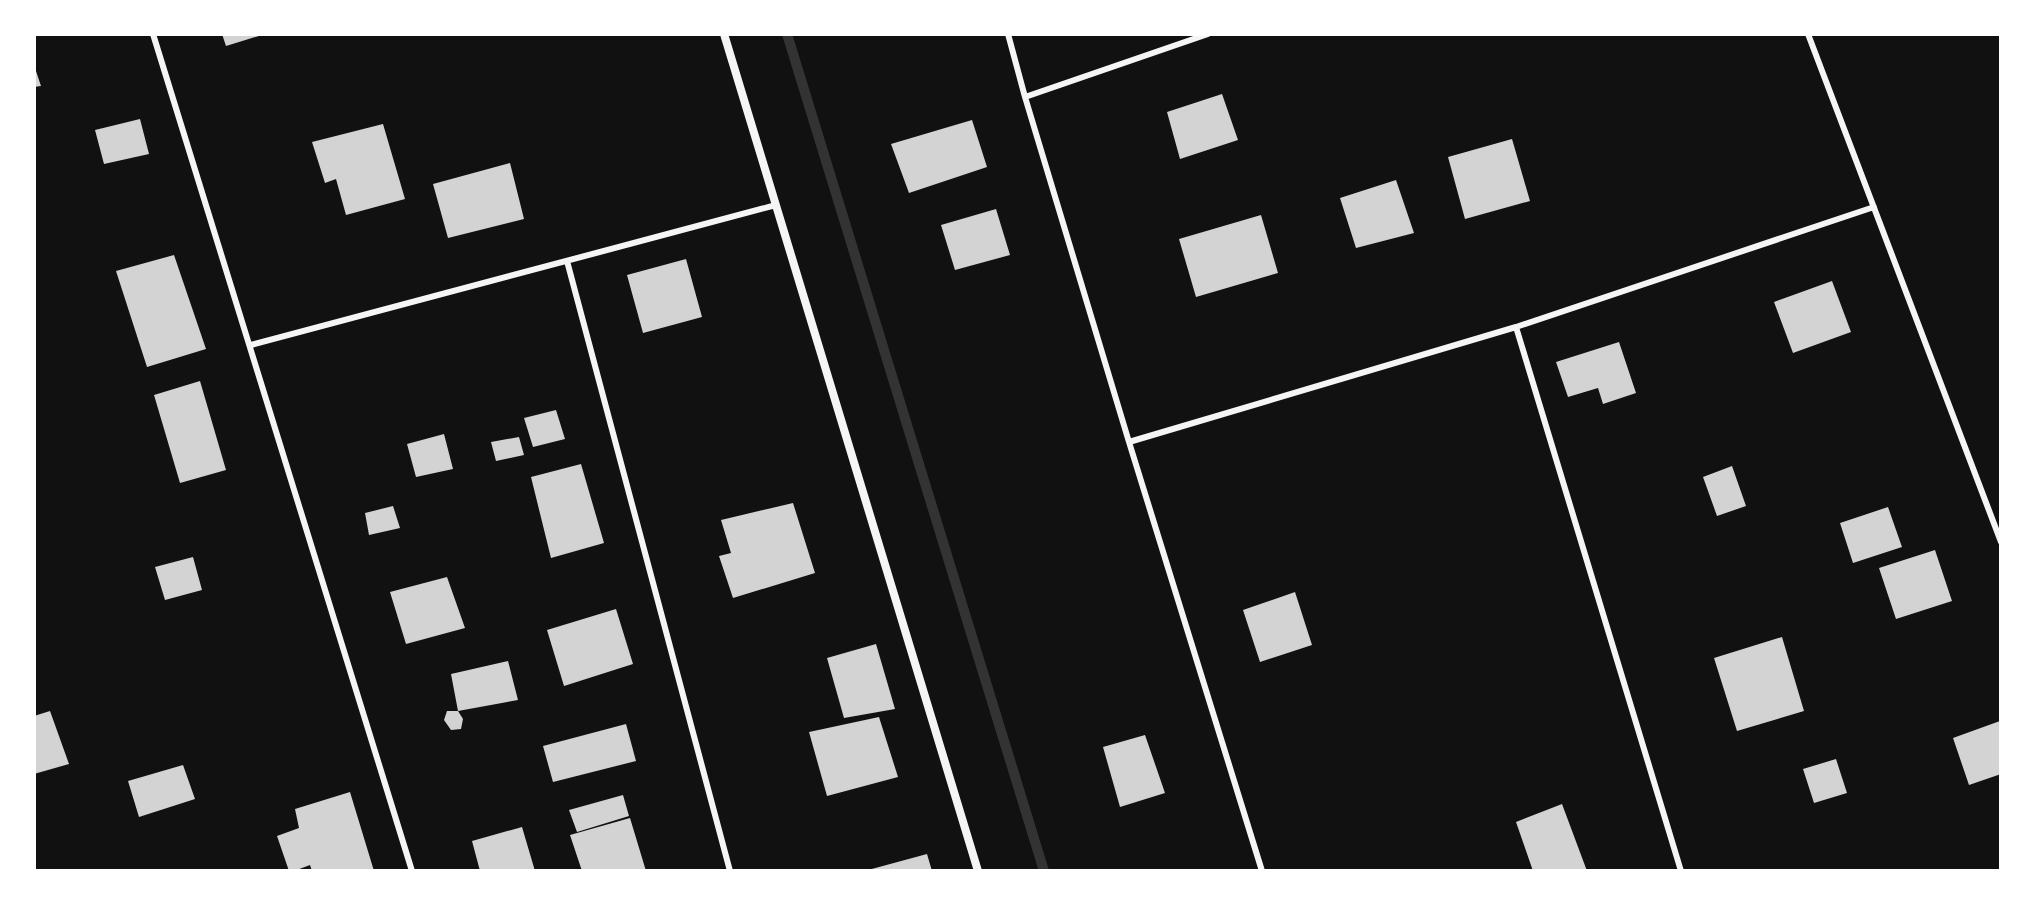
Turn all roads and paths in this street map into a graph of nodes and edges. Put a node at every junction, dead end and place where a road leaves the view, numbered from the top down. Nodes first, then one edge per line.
1 (153, 34) edge
2 (724, 34) edge
3 (1008, 34) edge
4 (1208, 34) edge
5 (1808, 34) edge
6 (1025, 97) junction
7 (776, 205) junction
8 (1874, 207) junction
9 (567, 261) junction
10 (1516, 327) junction
11 (251, 345) junction
12 (1129, 442) junction
13 (2001, 542) edge
14 (412, 871) edge
15 (730, 871) edge
16 (978, 871) edge
17 (1262, 871) edge
18 (1681, 871) edge

1 - 11 lane
2 - 7 street
3 - 6 lane
4 - 6 lane
5 - 8 lane
6 - 12 lane
7 - 9 lane
7 - 16 street
8 - 10 lane
8 - 13 lane
9 - 11 lane
9 - 15 lane
10 - 12 lane
10 - 18 lane
11 - 14 lane
12 - 17 lane

